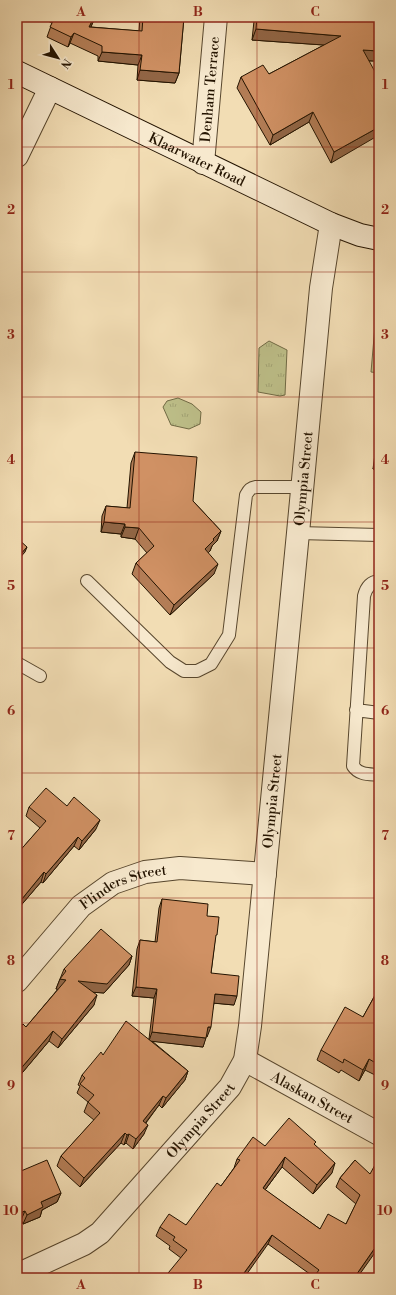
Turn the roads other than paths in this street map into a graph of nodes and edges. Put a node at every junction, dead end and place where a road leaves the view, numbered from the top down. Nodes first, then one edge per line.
1 (216, 17) edge
2 (17, 72) edge
3 (50, 88) junction
4 (17, 156) edge
5 (203, 162) junction
6 (331, 224) junction
7 (379, 239) edge
8 (302, 487) junction
9 (298, 533) junction
10 (379, 535) edge
11 (87, 581) dead end
12 (379, 582) edge
13 (17, 663) edge
14 (40, 676) dead end
15 (356, 710) junction
16 (379, 713) edge
17 (379, 775) edge
18 (265, 874) junction
19 (17, 980) edge
20 (245, 1060) junction
21 (379, 1134) edge
22 (17, 1275) edge

1 - 5 street, Denham Terrace
2 - 3 street, Klaarwater Road
3 - 4 street
3 - 5 street, Klaarwater Road
5 - 6 street, Klaarwater Road
6 - 7 street, Klaarwater Road
6 - 8 street, Olympia Street
8 - 9 street, Olympia Street
8 - 11 lane
9 - 10 lane
9 - 18 street, Olympia Street
12 - 15 lane
13 - 14 lane
15 - 16 lane
15 - 17 lane
18 - 19 street, Flinders Street
18 - 20 street, Olympia Street
20 - 21 street, Alaskan Street
20 - 22 street, Olympia Street

